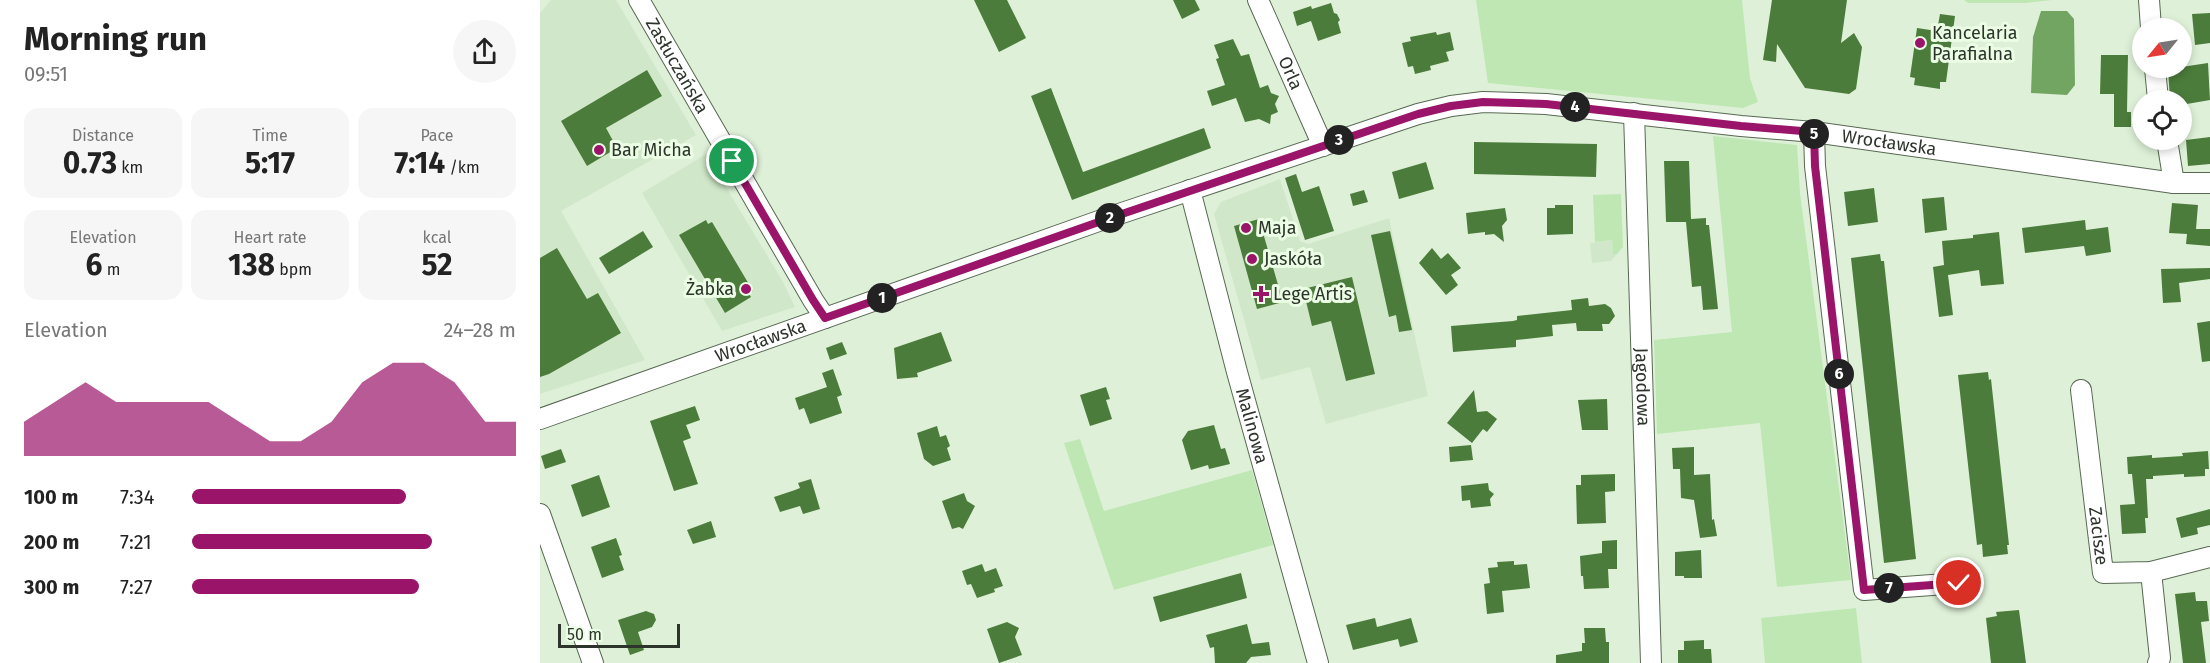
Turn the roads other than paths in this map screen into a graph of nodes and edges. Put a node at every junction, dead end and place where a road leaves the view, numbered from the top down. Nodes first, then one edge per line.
1 (639, 0) edge
2 (2149, 0) edge
3 (1263, 2) edge
4 (2150, 18) edge
5 (1635, 113) junction
6 (1814, 132) junction
7 (1323, 146) junction
8 (2169, 150) edge
9 (2174, 183) junction
10 (2210, 183) edge
11 (1190, 190) junction
12 (825, 318) junction
13 (2081, 390) dead end
14 (540, 419) edge
15 (540, 514) edge
16 (2210, 557) edge
17 (2151, 572) junction
18 (1959, 583) dead end
19 (593, 663) edge
20 (1318, 663) edge
21 (1651, 663) edge
22 (2158, 663) edge

1 - 12 street, Zasłuczańska
2 - 4 street
3 - 7 street, Orla
5 - 6 street, Wrocławska
5 - 7 street, Wrocławska
5 - 21 street, Jagodowa
6 - 9 street, Wrocławska
6 - 18 street
7 - 11 street, Wrocławska
8 - 9 street
9 - 10 street, Wrocławska
11 - 12 street, Wrocławska
11 - 20 street, Malinowa
12 - 14 street, Wrocławska
13 - 17 street, Zacisze
15 - 19 street
16 - 17 street, Zacisze
17 - 22 street

